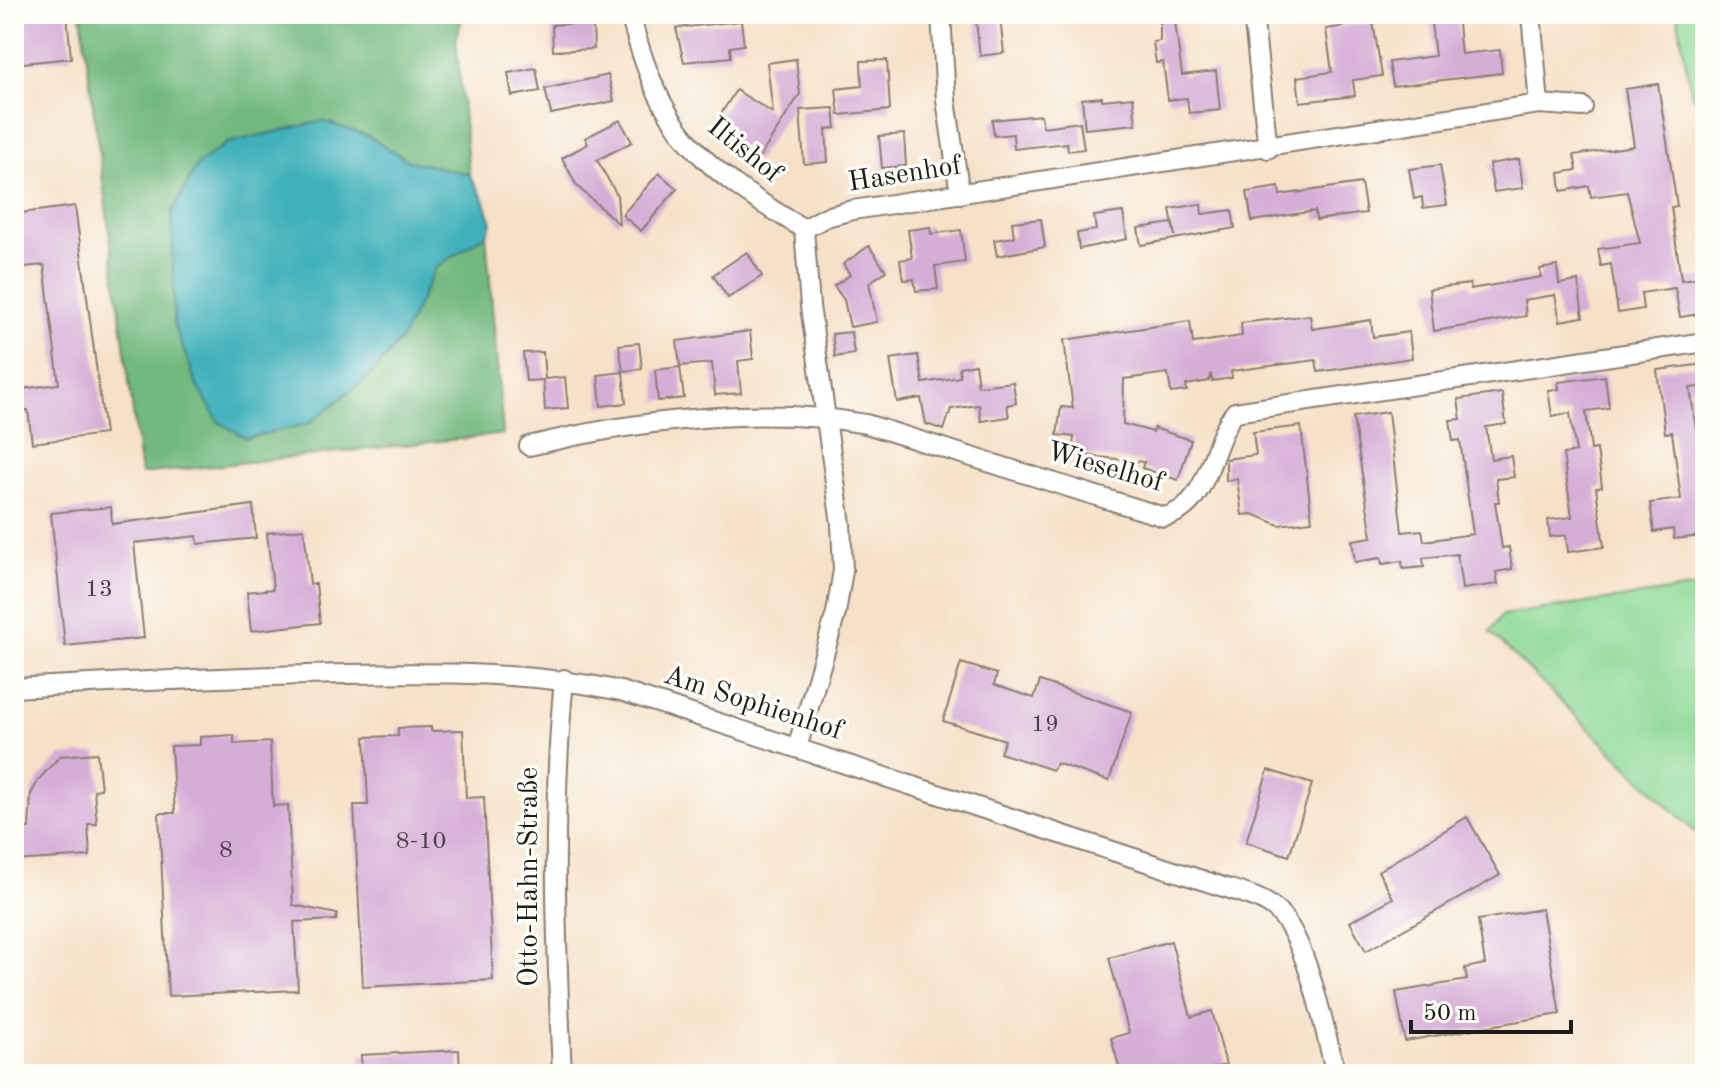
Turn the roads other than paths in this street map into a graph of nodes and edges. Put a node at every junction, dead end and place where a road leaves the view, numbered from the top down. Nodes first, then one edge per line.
1 (630, 14) edge
2 (941, 14) edge
3 (1253, 14) edge
4 (1531, 14) edge
5 (1539, 104) junction
6 (1583, 107) dead end
7 (1268, 149) junction
8 (960, 194) junction
9 (804, 229) junction
10 (1705, 342) edge
11 (826, 417) junction
12 (529, 446) dead end
13 (564, 679) junction
14 (14, 688) edge
15 (797, 748) junction
16 (562, 1074) edge
17 (1336, 1074) edge

1 - 9 street, Iltishof
2 - 8 street
3 - 7 street
4 - 5 street
5 - 6 street, Hasenhof
5 - 7 street, Hasenhof
7 - 8 street, Hasenhof
8 - 9 street, Hasenhof
9 - 11 street
10 - 11 street, Wieselhof
11 - 12 street, Wieselhof
11 - 15 street
13 - 14 street, Am Sophienhof
13 - 15 street, Am Sophienhof
13 - 16 street, Otto-Hahn-Straße
15 - 17 street, Am Sophienhof

